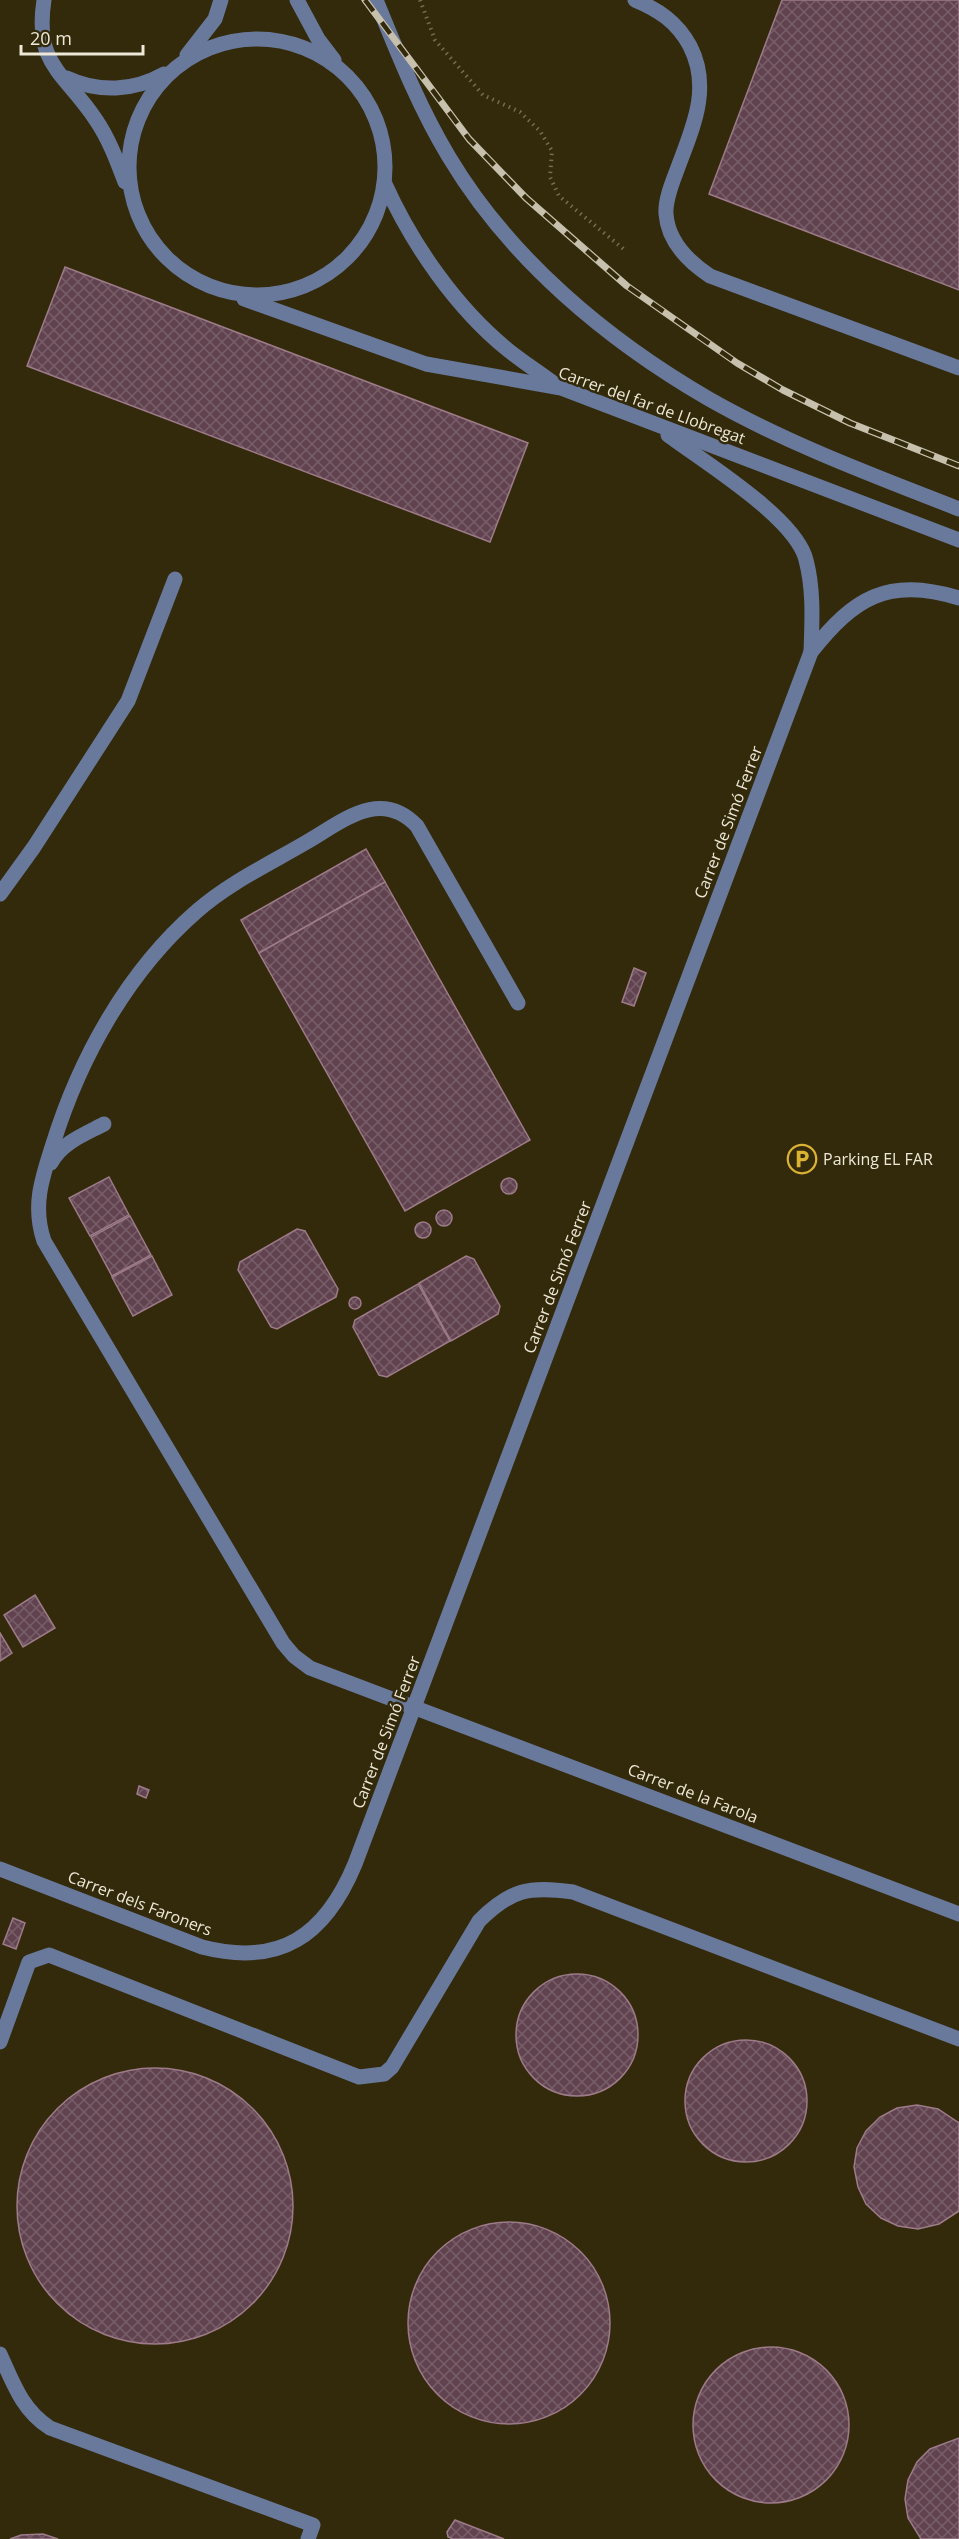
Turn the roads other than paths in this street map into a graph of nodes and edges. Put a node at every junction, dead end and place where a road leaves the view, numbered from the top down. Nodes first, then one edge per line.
1 (44, 0) edge
2 (221, 0) edge
3 (297, 0) edge
4 (376, 0) edge
5 (635, 0) edge
6 (176, 67) junction
7 (339, 67) junction
8 (61, 76) junction
9 (385, 184) junction
10 (133, 203) junction
11 (224, 291) junction
12 (959, 368) edge
13 (561, 388) junction
14 (653, 424) junction
15 (959, 509) edge
16 (959, 540) edge
17 (175, 579) dead end
18 (959, 598) edge
19 (811, 652) junction
20 (0, 894) edge
21 (518, 1004) dead end
22 (104, 1124) dead end
23 (39, 1187) junction
24 (414, 1707) junction
25 (0, 1869) edge
26 (330, 1912) joint
27 (959, 1914) edge
28 (959, 2039) edge
29 (0, 2042) edge
30 (0, 2354) edge
31 (308, 2539) edge

1 - 8 street
2 - 6 street
3 - 7 street
4 - 15 street
5 - 12 street
6 - 7 street, Carrer del far de Llobregat
6 - 8 street
6 - 10 street, Carrer del far de Llobregat
7 - 9 street, Carrer del far de Llobregat
8 - 10 street
9 - 11 street, Carrer del far de Llobregat
9 - 13 street
10 - 11 street, Carrer del far de Llobregat
11 - 13 street, Carrer del far de Llobregat
13 - 14 street, Carrer del far de Llobregat
14 - 16 street, Carrer del far de Llobregat
14 - 19 street
17 - 20 street
18 - 19 street
19 - 24 street, Carrer de Simó Ferrer
21 - 23 street
22 - 23 street
23 - 24 street, Carrer de la Farola
24 - 26 street, Carrer de Simó Ferrer
24 - 27 street, Carrer de la Farola
25 - 26 street, Carrer dels Faroners
28 - 29 street
30 - 31 street

